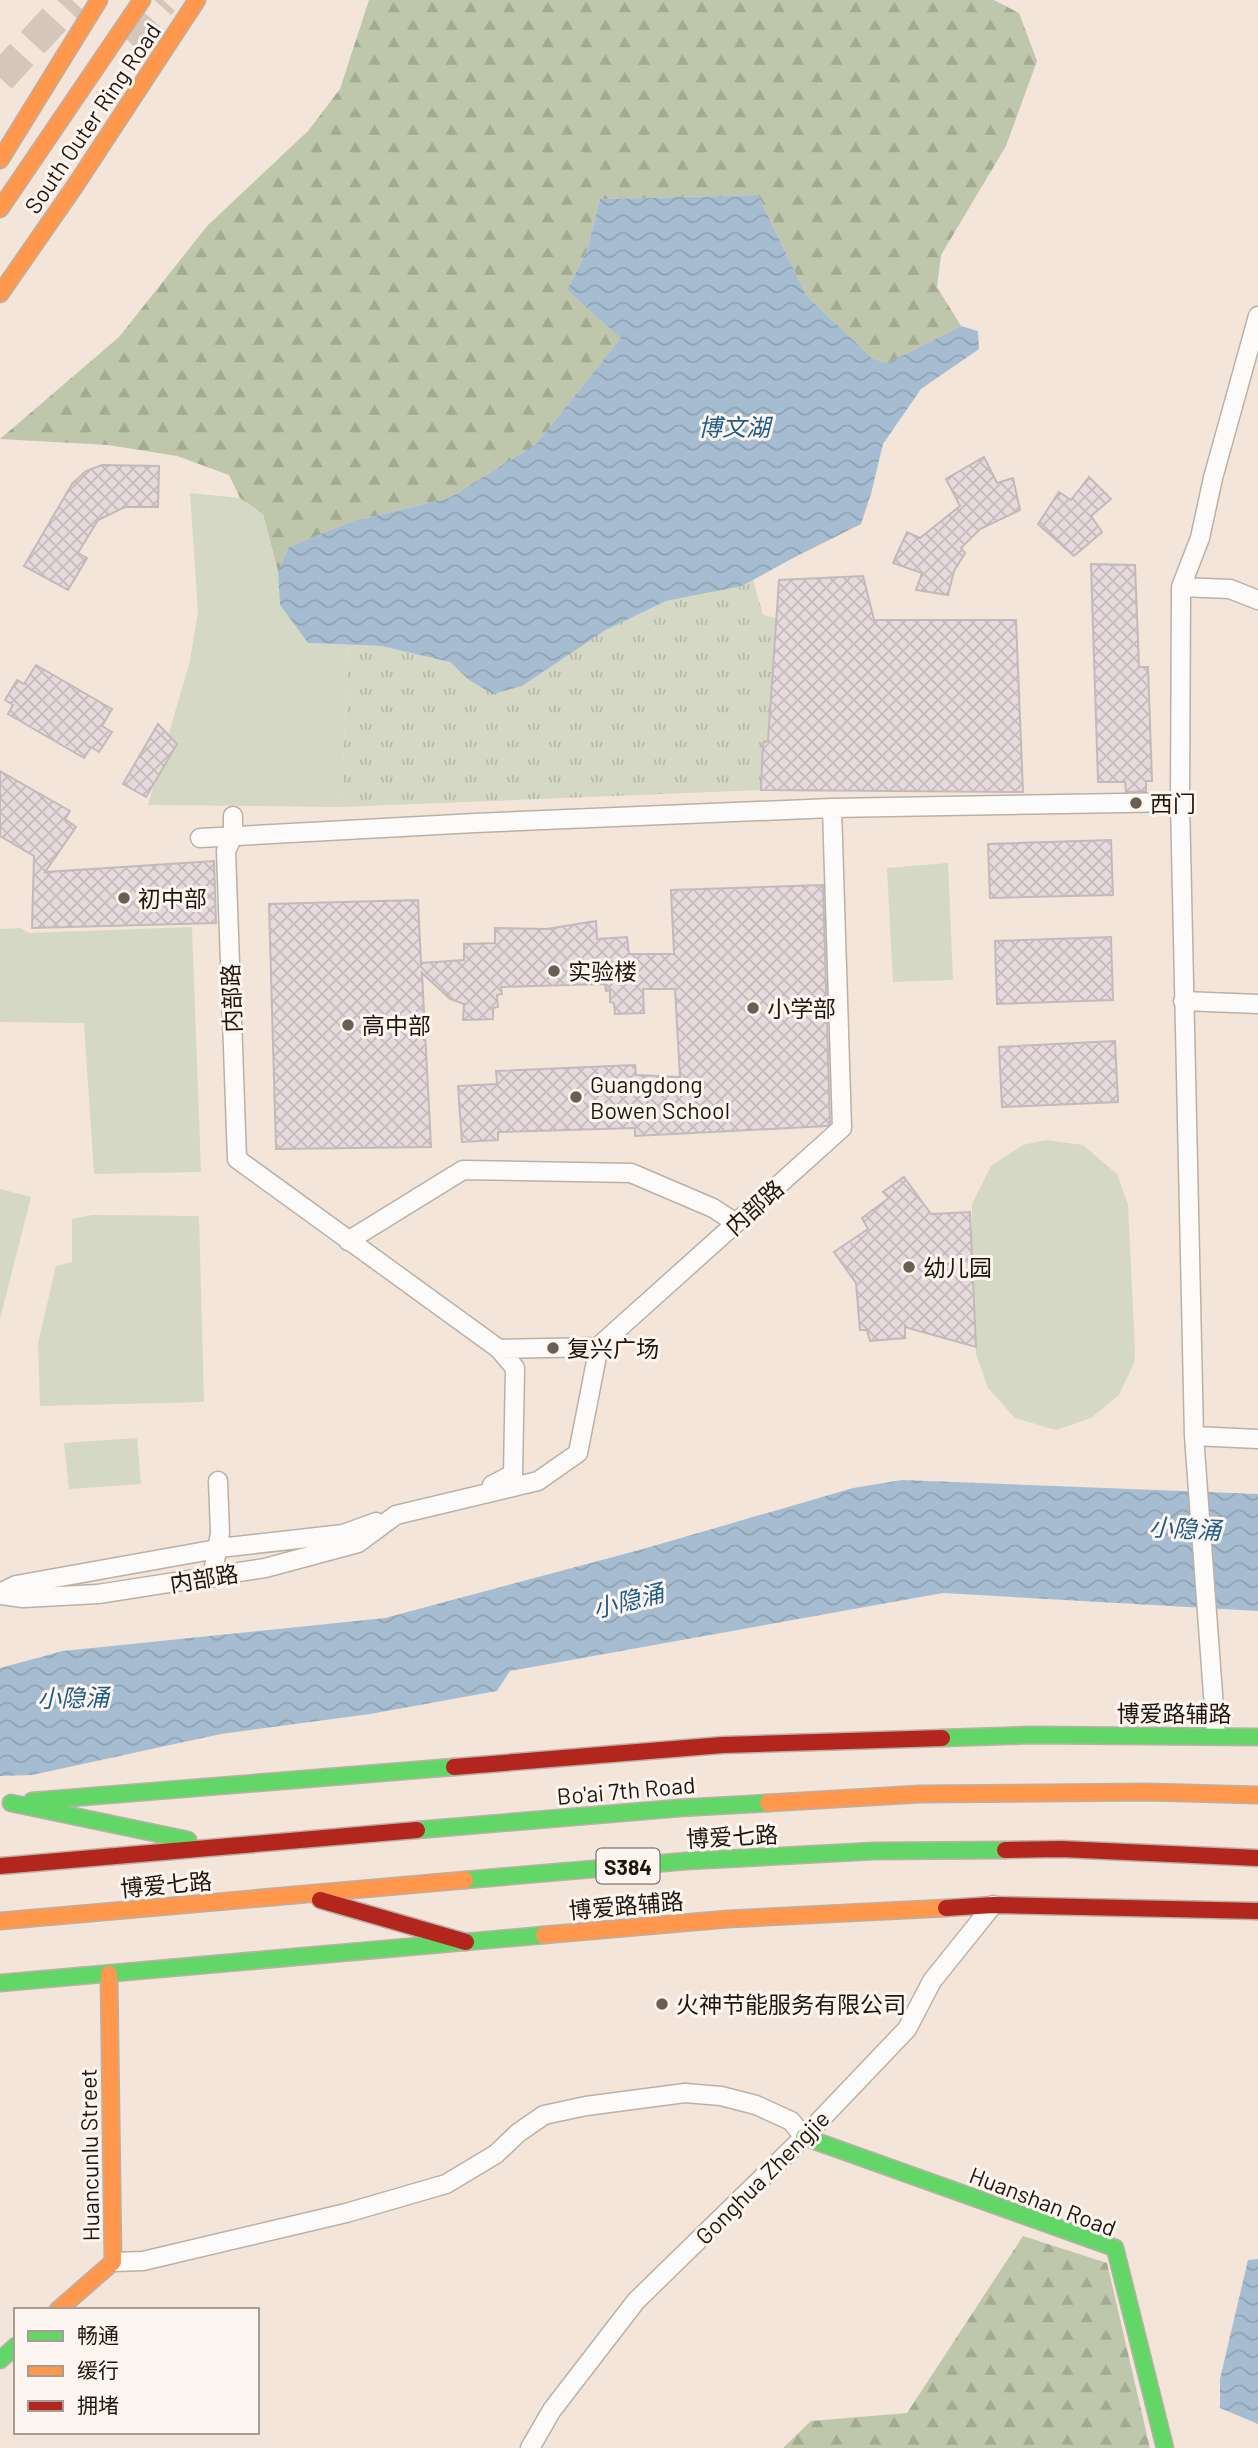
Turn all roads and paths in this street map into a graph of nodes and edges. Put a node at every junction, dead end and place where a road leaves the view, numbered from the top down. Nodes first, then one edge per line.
1 (99, 0) edge
2 (142, 0) edge
3 (197, 0) edge
4 (0, 160) edge
5 (0, 209) edge
6 (0, 294) edge
7 (1258, 316) edge
8 (1181, 587) junction
9 (1258, 600) edge
10 (1180, 802) junction
11 (832, 808) junction
12 (233, 816) dead end
13 (233, 836) junction
14 (200, 838) dead end
15 (1183, 1001) junction
16 (1258, 1004) edge
17 (736, 1223) junction
18 (348, 1241) junction
19 (599, 1347) junction
20 (499, 1349) junction
21 (1258, 1439) edge
22 (1195, 1445) junction
23 (218, 1481) dead end
24 (467, 1497) junction
25 (396, 1515) junction
26 (218, 1549) junction
27 (212, 1577) junction
28 (0, 1594) edge
29 (1216, 1735) junction
30 (1258, 1737) edge
31 (1258, 1795) edge
32 (5, 1803) edge
33 (220, 1847) junction
34 (1258, 1858) edge
35 (0, 1866) edge
36 (302, 1895) junction
37 (993, 1905) junction
38 (1258, 1911) edge
39 (0, 1921) edge
40 (466, 1942) junction
41 (109, 1974) junction
42 (0, 1983) edge
43 (804, 2137) junction
44 (113, 2262) junction
45 (60, 2308) edge
46 (14, 2348) edge
47 (0, 2360) edge
48 (530, 2448) edge
49 (1165, 2448) edge

1 - 4 main road
2 - 5 main road, South Outer Ring Road
3 - 6 main road, South Outer Ring Road
7 - 8 street
8 - 9 street
8 - 10 street
10 - 11 street
10 - 15 street
11 - 13 street
11 - 17 street, 内部路
12 - 13 street, 内部路
13 - 14 street
13 - 18 street, 内部路
15 - 16 street
15 - 22 street
17 - 18 street
17 - 19 street, 内部路
18 - 20 street, 内部路
19 - 20 street
19 - 24 street, 内部路
20 - 24 street, 内部路
21 - 22 street
22 - 29 street
23 - 26 street
24 - 25 street, 内部路
25 - 26 street, 内部路
25 - 27 street, 内部路
26 - 27 street
26 - 28 street, 内部路
27 - 28 street, 内部路
29 - 30 main road, 博爱路辅路
29 - 32 main road, 博爱路辅路
31 - 33 main road, Bo'ai 7th Road / S384
32 - 33 main road
33 - 35 main road, Bo'ai 7th Road / S384
34 - 36 main road, 博爱七路 / S384
36 - 39 main road, 博爱七路 / S384
36 - 40 main road
37 - 38 main road, 博爱路辅路
37 - 40 main road, 博爱路辅路
37 - 43 street, Gonghua Zhengjie
40 - 41 main road, 博爱路辅路
41 - 42 main road, 博爱路辅路
41 - 44 main road, Huancunlu Street
43 - 44 street
43 - 48 street, Gonghua Zhengjie
43 - 49 main road, Huanshan Road
44 - 45 main road, Huancunlu Street
46 - 47 main road

